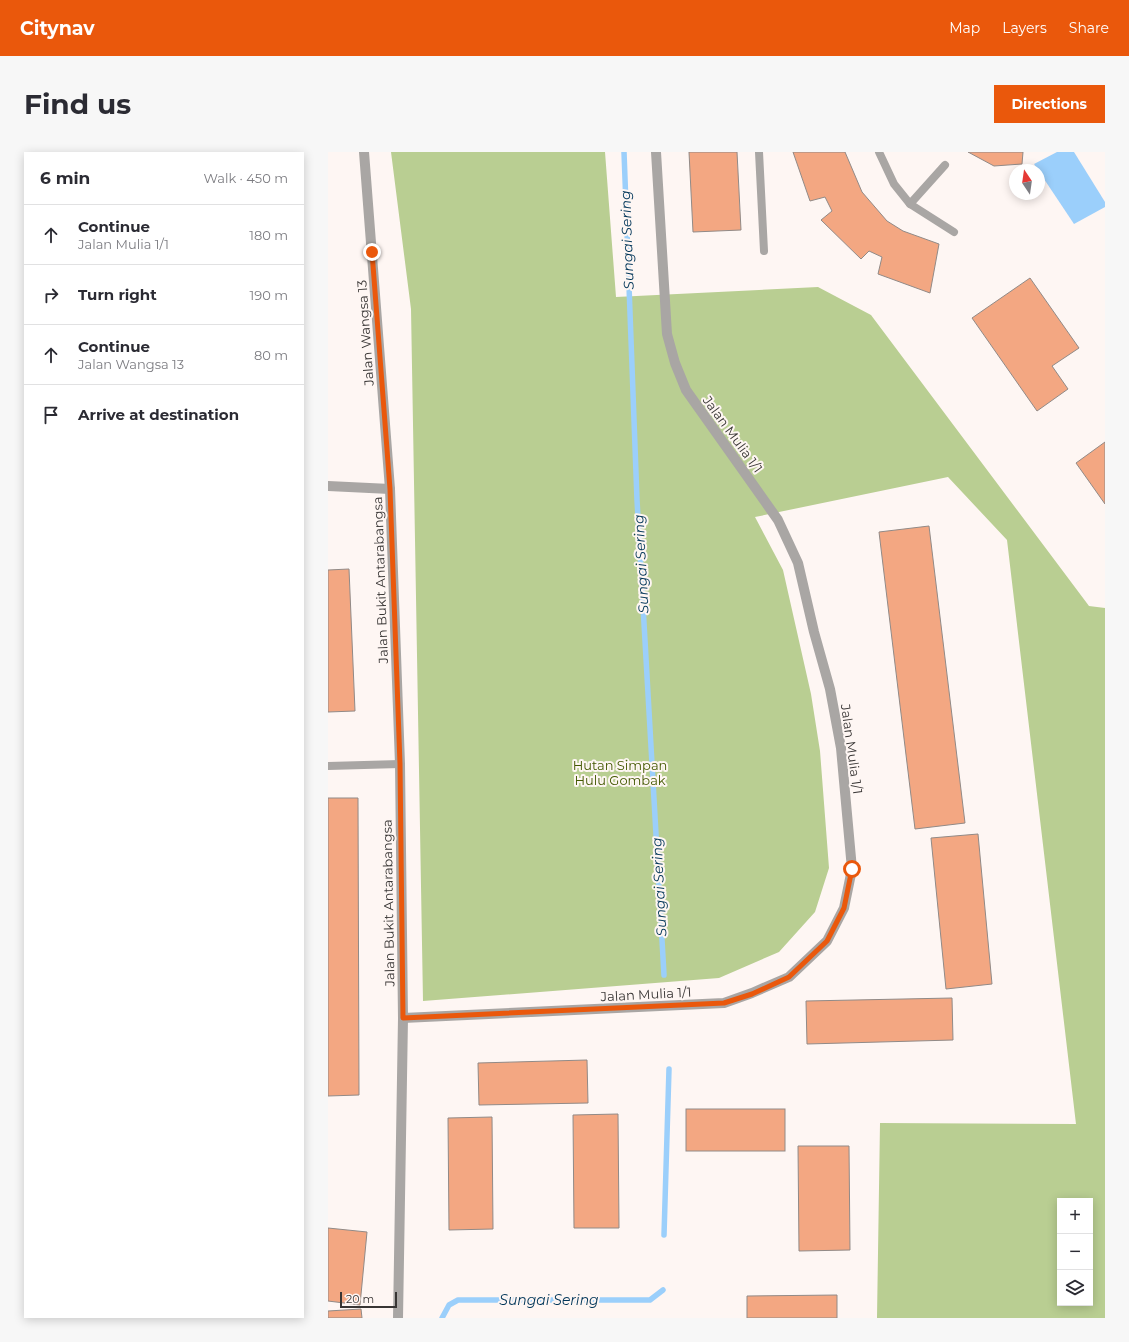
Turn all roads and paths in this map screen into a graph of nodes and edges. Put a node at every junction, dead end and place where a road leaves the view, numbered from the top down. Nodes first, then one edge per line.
1 (364, 152) edge
2 (656, 152) edge
3 (759, 152) edge
4 (878, 152) edge
5 (945, 165) dead end
6 (910, 204) junction
7 (954, 232) dead end
8 (764, 251) dead end
9 (328, 486) edge
10 (390, 489) junction
11 (400, 764) junction
12 (328, 766) edge
13 (403, 1018) junction
14 (398, 1318) edge

1 - 10 street, Jalan Wangsa 13
2 - 13 street, Jalan Mulia 1/1
3 - 8 lane
4 - 6 lane
5 - 6 lane
6 - 7 lane
9 - 10 street
10 - 11 street, Jalan Bukit Antarabangsa
11 - 12 lane
11 - 13 street, Jalan Bukit Antarabangsa
13 - 14 street, Jalan Bukit Antarabangsa

